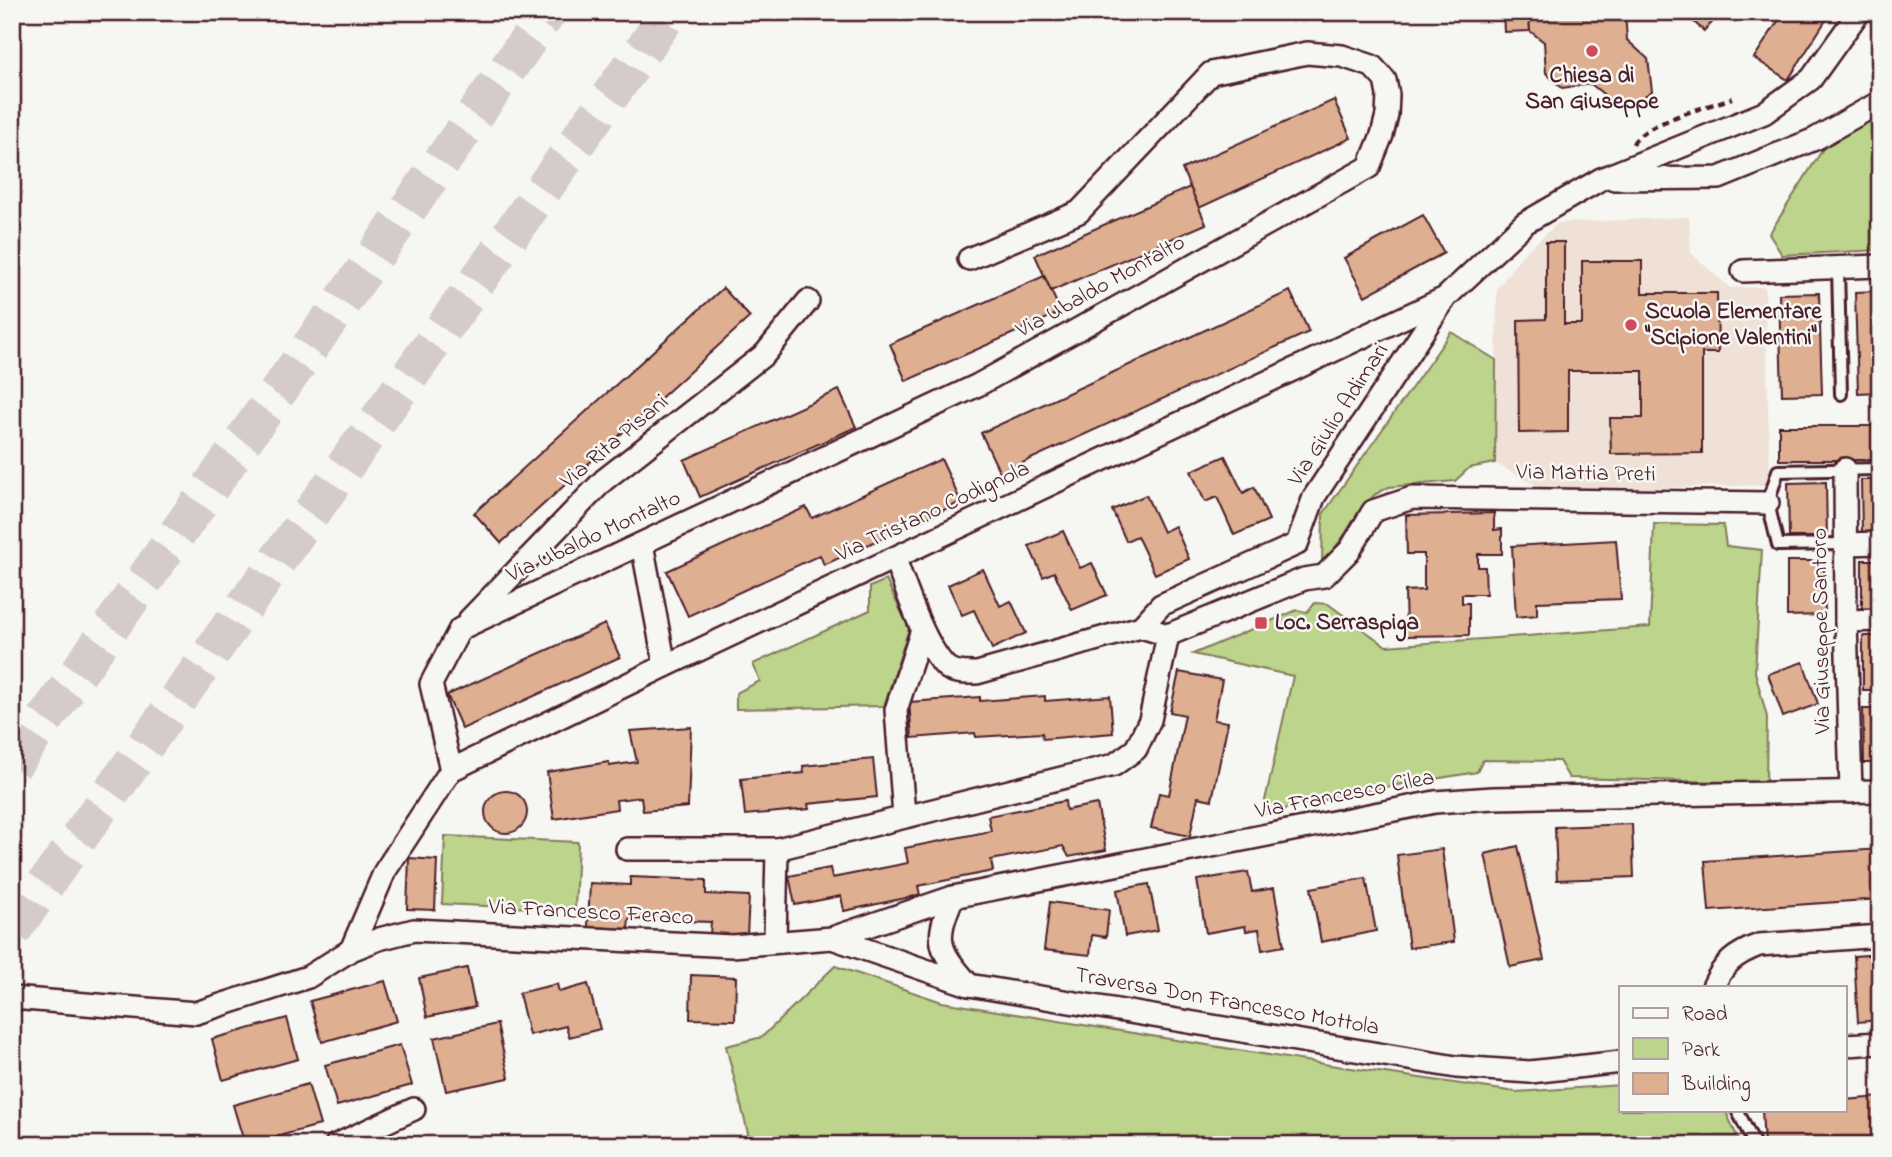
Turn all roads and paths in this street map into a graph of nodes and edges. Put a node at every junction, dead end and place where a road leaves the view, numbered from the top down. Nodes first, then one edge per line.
1 (1859, 12) edge
2 (1732, 98) dead end
3 (1880, 102) edge
4 (1630, 149) dead end
5 (1601, 179) junction
6 (969, 258) dead end
7 (1880, 267) edge
8 (1838, 268) junction
9 (1743, 271) dead end
10 (1445, 298) junction
11 (808, 301) dead end
12 (1840, 394) dead end
13 (1845, 469) junction
14 (1880, 469) edge
15 (1768, 503) junction
16 (1880, 543) edge
17 (642, 544) junction
18 (1297, 544) junction
19 (1846, 544) junction
20 (895, 559) junction
21 (1304, 579) junction
22 (1880, 620) edge
23 (1846, 621) junction
24 (1141, 627) junction
25 (460, 629) junction
26 (922, 630) junction
27 (1168, 635) junction
28 (665, 666) junction
29 (451, 770) junction
30 (1880, 791) edge
31 (1851, 792) junction
32 (904, 816) junction
33 (627, 849) dead end
34 (777, 849) junction
35 (953, 897) junction
36 (1880, 936) edge
37 (832, 938) junction
38 (775, 941) junction
39 (351, 950) junction
40 (969, 985) junction
41 (1714, 986) edge
42 (12, 998) edge
43 (1880, 1043) edge
44 (1846, 1045) edge
45 (1617, 1060) edge
46 (414, 1109) dead end
47 (1738, 1112) edge
48 (336, 1145) edge
49 (1755, 1145) edge

1 - 5 street, Via Tristano Codignola
2 - 4 path
3 - 5 street
5 - 10 street, Via Tristano Codignola
6 - 17 street, Via Ubaldo Montalto
7 - 8 street
8 - 9 street
8 - 12 lane
10 - 18 street, Via Giulio Adimari
10 - 20 street, Via Tristano Codignola
11 - 25 street, Via Rita Pisani
13 - 14 lane
13 - 15 lane
13 - 19 street, Via Giuseppe Santoro
15 - 19 lane
15 - 21 street, Via Mattia Preti
16 - 19 street
17 - 25 street, Via Ubaldo Montalto
17 - 28 street
18 - 21 street
18 - 24 street
19 - 23 street, Via Giuseppe Santoro
20 - 26 street
20 - 28 street, Via Tristano Codignola
21 - 27 street, Via Mattia Preti
22 - 23 street
23 - 31 street, Via Giuseppe Santoro
24 - 26 street
24 - 27 street
25 - 29 street
26 - 32 street
27 - 32 street
28 - 29 street, Via Tristano Codignola
29 - 39 street
30 - 31 street, Via Francesco Cilea
31 - 35 street, Via Francesco Cilea
32 - 34 street
33 - 34 street
34 - 38 street
35 - 37 street, Via Francesco Cilea
35 - 40 street
36 - 41 street
37 - 38 street, Via Francesco Feraco
37 - 40 street, Traversa Don Francesco Mottola
38 - 39 street, Via Francesco Feraco
39 - 42 street, Via Francesco Feraco
40 - 45 street, Traversa Don Francesco Mottola
43 - 44 street
46 - 48 street
47 - 49 lane

